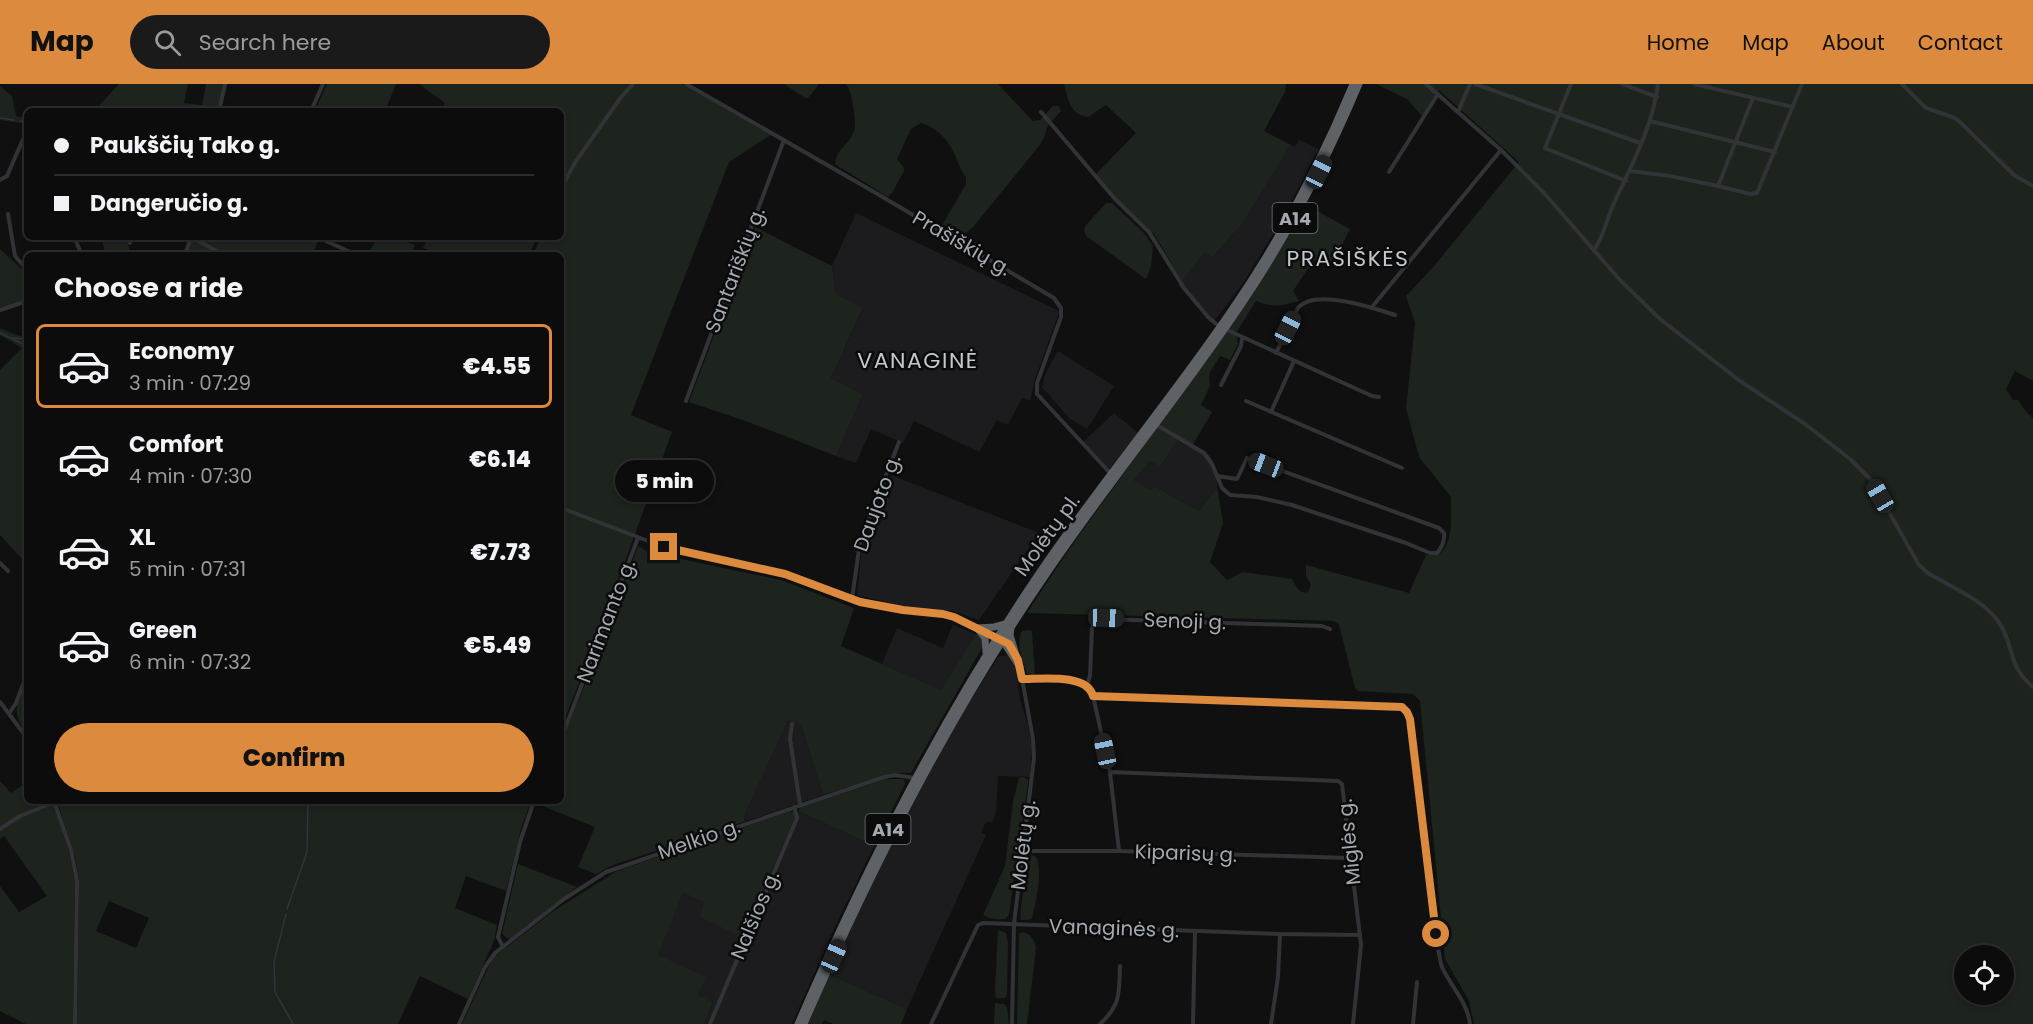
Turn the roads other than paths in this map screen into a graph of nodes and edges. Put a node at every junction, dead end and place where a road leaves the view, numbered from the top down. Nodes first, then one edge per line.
1 (225, 84) edge
2 (323, 84) edge
3 (633, 84) edge
4 (686, 84) edge
5 (1353, 84) edge
6 (1359, 84) edge
7 (1426, 84) edge
8 (1470, 84) edge
9 (1475, 84) edge
10 (1571, 84) edge
11 (1622, 84) edge
12 (1658, 84) edge
13 (1694, 84) edge
14 (1802, 84) edge
15 (1902, 84) edge
16 (1438, 94) junction
17 (1657, 97) junction
18 (1754, 98) junction
19 (1793, 107) junction
20 (220, 108) edge
21 (312, 108) edge
22 (1041, 112) dead end
23 (1458, 112) junction
24 (1560, 114) junction
25 (1650, 121) junction
26 (24, 138) edge
27 (784, 140) junction
28 (1736, 143) junction
29 (1640, 144) junction
30 (21, 145) junction
31 (24, 146) edge
32 (1501, 150) junction
33 (1775, 152) junction
34 (1630, 171) junction
35 (1389, 172) dead end
36 (0, 180) edge
37 (1626, 181) junction
38 (564, 183) edge
39 (1718, 186) junction
40 (2033, 186) edge
41 (8, 214) dead end
42 (130, 240) edge
43 (196, 240) edge
44 (324, 240) edge
45 (130, 243) dead end
46 (1594, 250) junction
47 (218, 252) edge
48 (350, 252) edge
49 (24, 266) edge
50 (24, 302) edge
51 (1372, 307) junction
52 (0, 310) edge
53 (1395, 315) dead end
54 (1222, 328) junction
55 (1242, 339) junction
56 (1276, 354) junction
57 (1294, 361) junction
58 (1221, 385) dead end
59 (1379, 397) dead end
60 (686, 401) dead end
61 (1246, 401) dead end
62 (1271, 412) junction
63 (1155, 424) junction
64 (899, 442) dead end
65 (1402, 468) dead end
66 (1111, 475) junction
67 (1217, 476) junction
68 (564, 509) edge
69 (638, 537) junction
70 (0, 562) edge
71 (8, 570) dead end
72 (852, 599) junction
73 (1006, 626) junction
74 (977, 628) junction
75 (1330, 629) dead end
76 (997, 640) junction
77 (1013, 654) junction
78 (989, 655) junction
79 (1020, 666) joint
80 (1022, 679) junction
81 (24, 682) edge
82 (1087, 684) junction
83 (2033, 687) edge
84 (1093, 696) junction
85 (0, 702) edge
86 (10, 712) junction
87 (792, 724) dead end
88 (564, 731) edge
89 (24, 733) edge
90 (1110, 772) junction
91 (915, 778) junction
92 (50, 804) edge
93 (56, 804) edge
94 (533, 804) edge
95 (800, 804) junction
96 (794, 807) junction
97 (0, 829) edge
98 (1022, 851) junction
99 (1119, 851) junction
100 (1349, 858) junction
101 (1014, 924) junction
102 (1195, 931) junction
103 (1280, 934) junction
104 (1360, 935) junction
105 (503, 947) junction
106 (1120, 966) dead end
107 (1417, 982) dead end
108 (75, 1024) edge
109 (459, 1024) edge
110 (710, 1024) edge
111 (798, 1024) edge
112 (804, 1024) edge
113 (932, 1024) edge
114 (1012, 1024) edge
115 (1100, 1024) edge
116 (1193, 1024) edge
117 (1271, 1024) edge
118 (1353, 1024) edge
119 (1413, 1024) edge
120 (1470, 1024) edge

1 - 20 street
2 - 21 street
3 - 38 street
4 - 27 street, Prašiškių g.
5 - 54 highway, Molėtų pl. / A14
6 - 54 highway, Molėtų pl. / A14
7 - 16 street
8 - 23 street
9 - 24 street
10 - 24 street
11 - 17 street
12 - 17 street
13 - 18 street
14 - 19 street
15 - 40 street
16 - 23 street
16 - 35 street
17 - 25 street
18 - 19 street
18 - 28 street
19 - 33 street
22 - 54 street
23 - 32 street
24 - 29 street
24 - 37 street
25 - 28 street
25 - 29 street
26 - 30 street
27 - 60 street, Santariškių g.
27 - 66 street, Prašiškių g.
28 - 33 street
28 - 39 street
29 - 34 street
30 - 31 street
30 - 36 street
32 - 46 street
32 - 51 street
33 - 39 street
34 - 37 street
34 - 39 street
37 - 46 street
41 - 49 street
42 - 45 street
43 - 47 street
44 - 48 street
46 - 83 street
50 - 52 street
51 - 53 street
51 - 56 street
54 - 55 street
54 - 63 highway, Molėtų pl. / A14
54 - 66 highway, Molėtų pl. / A14
55 - 56 street
55 - 58 street
56 - 57 street
57 - 59 street
57 - 62 street
61 - 62 street
62 - 65 street
63 - 67 street
63 - 73 highway, Molėtų pl. / A14
64 - 72 street, Daujoto g.
66 - 73 highway, Molėtų pl. / A14
67 - 67 street
68 - 69 street
69 - 72 street
69 - 88 street, Narimanto g.
70 - 71 street
72 - 74 street
73 - 74 highway
73 - 76 highway
73 - 76 highway, Molėtų pl. / A14
73 - 77 highway
74 - 76 street
74 - 78 highway
75 - 82 street, Senoji g.
76 - 77 highway
76 - 78 highway, Molėtų pl. / A14
77 - 78 highway
77 - 79 highway
78 - 91 highway, Molėtų pl. / A14
78 - 112 highway, Molėtų pl. / A14
79 - 80 street, Molėtų g.
80 - 82 street
80 - 98 street, Molėtų g.
81 - 86 street
82 - 84 street
84 - 90 street
84 - 120 street
85 - 86 street
86 - 89 street
87 - 95 street
90 - 99 street
90 - 100 street, Miglės g.
91 - 95 street, Melkio g.
91 - 111 highway, Molėtų pl. / A14
92 - 97 street
93 - 108 street
94 - 105 street
95 - 96 street, Melkio g.
96 - 105 street, Melkio g.
96 - 110 street, Nalšios g.
98 - 99 street, Kiparisų g.
98 - 101 street, Molėtų g.
99 - 100 street, Kiparisų g.
100 - 104 street, Miglės g.
101 - 102 street, Vanaginės g.
101 - 113 street, Vanaginės g.
101 - 114 street, Molėtų g.
102 - 103 street, Vanaginės g.
102 - 116 street
103 - 104 street, Vanaginės g.
103 - 117 street
104 - 118 street, Miglės g.
105 - 109 street, Melkio g.
106 - 115 street
107 - 119 street

